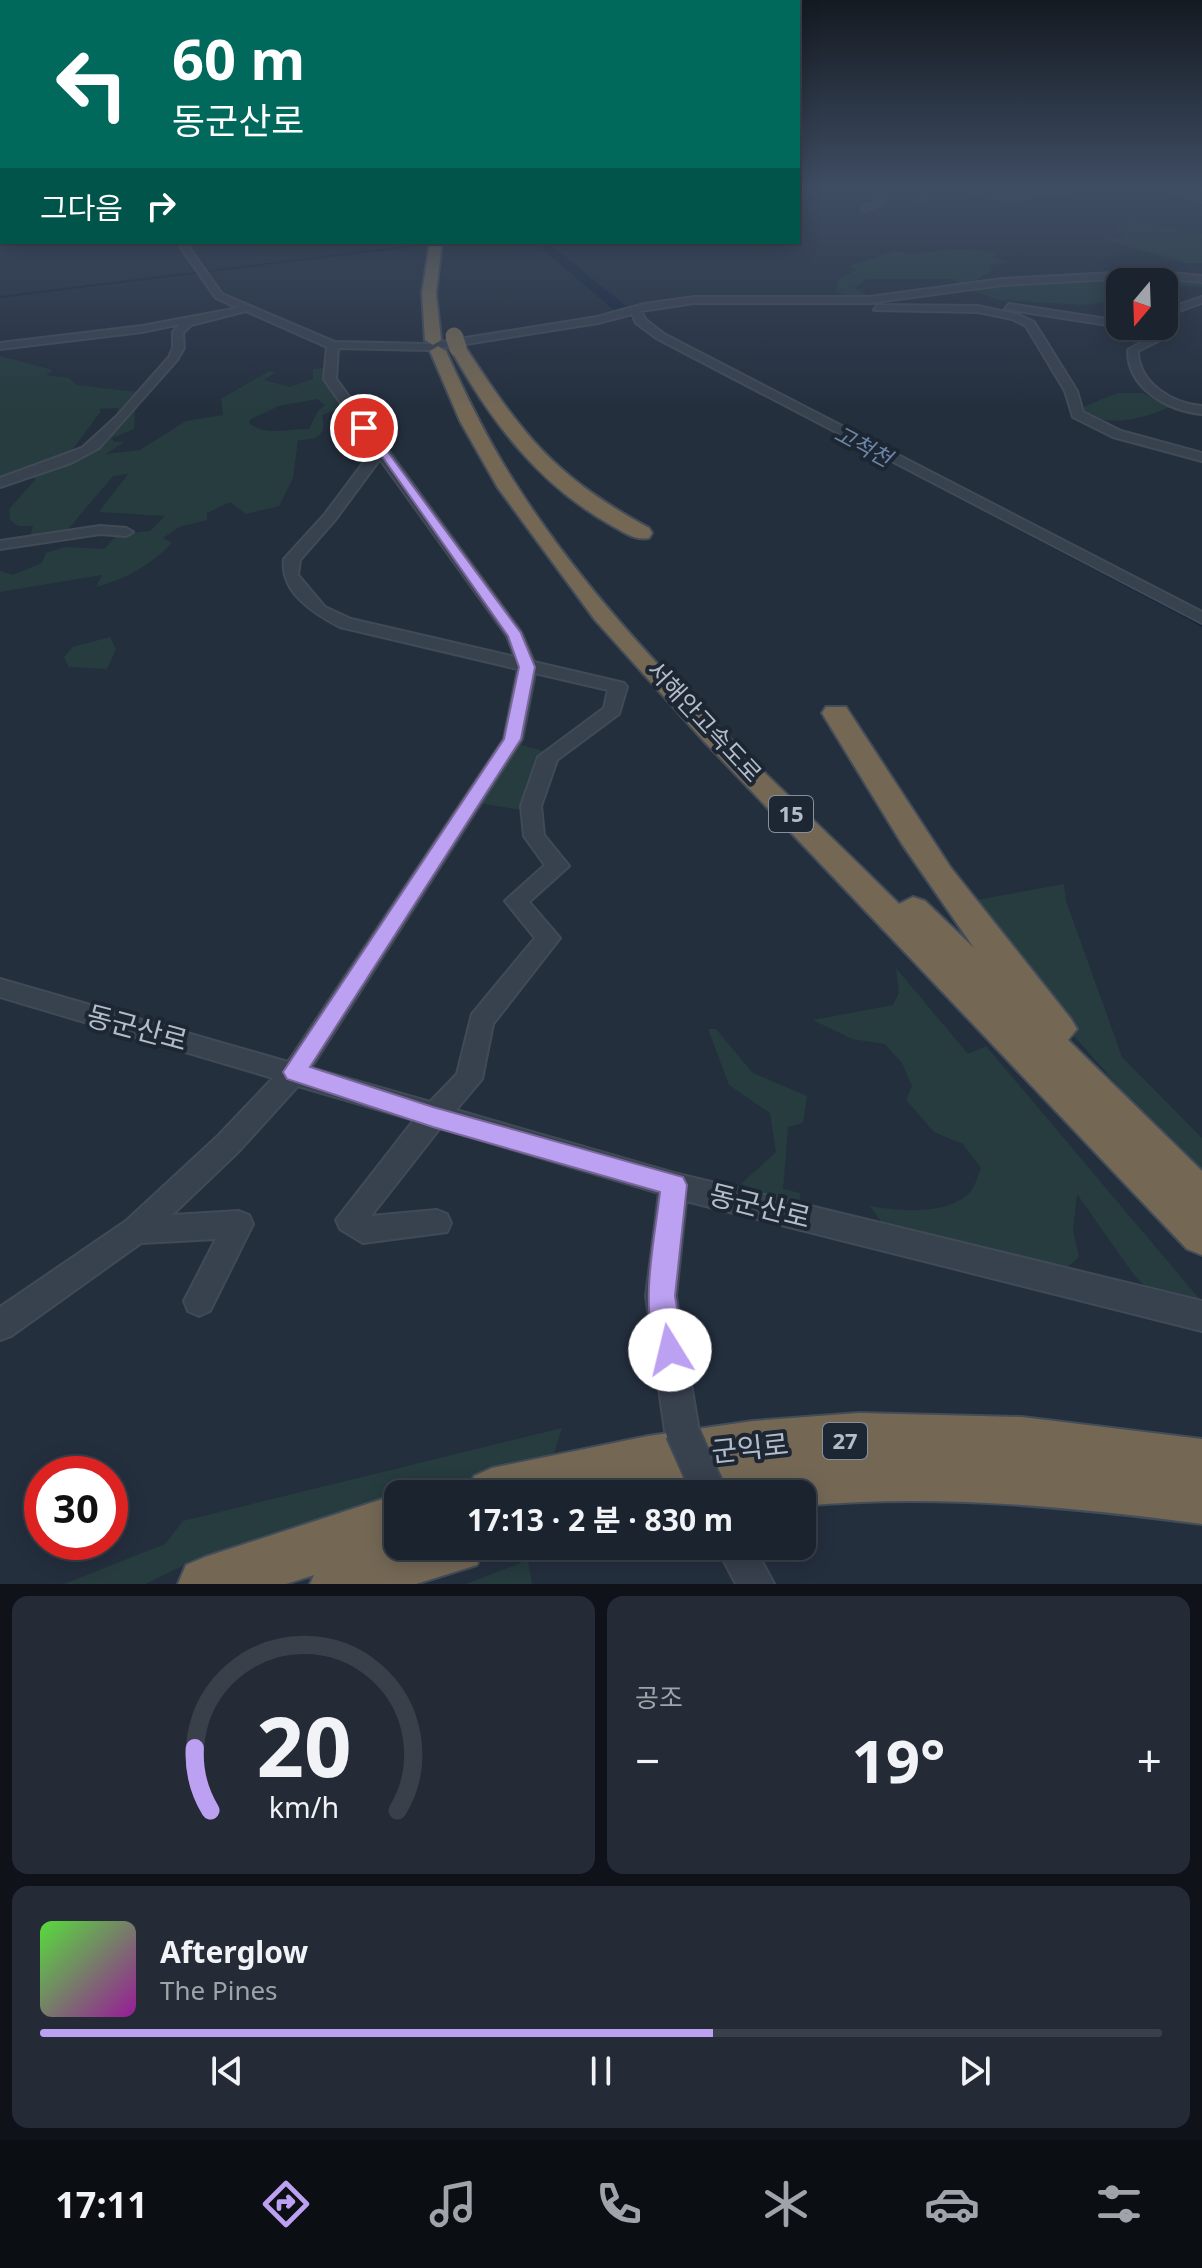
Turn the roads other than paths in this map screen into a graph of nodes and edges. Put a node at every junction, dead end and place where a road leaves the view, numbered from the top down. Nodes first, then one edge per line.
1 (194, 261) edge
2 (437, 261) edge
3 (441, 261) edge
4 (1202, 279) edge
5 (968, 285) junction
6 (827, 300) junction
7 (1202, 300) edge
8 (243, 308) junction
9 (1178, 308) edge
10 (634, 311) junction
11 (1106, 322) edge
12 (1152, 340) edge
13 (447, 343) junction
14 (333, 345) junction
15 (0, 346) edge
16 (1202, 410) edge
17 (380, 450) junction
18 (1202, 457) edge
19 (0, 483) edge
20 (126, 532) dead end
21 (641, 533) dead end
22 (0, 545) edge
23 (1202, 618) edge
24 (527, 667) junction
25 (836, 713) dead end
26 (0, 988) edge
27 (295, 1072) junction
28 (433, 1117) junction
29 (674, 1185) junction
30 (1202, 1198) edge
31 (437, 1223) dead end
32 (136, 1230) junction
33 (1202, 1235) edge
34 (199, 1301) dead end
35 (1202, 1316) edge
36 (0, 1325) edge
37 (1202, 1464) edge
38 (551, 1480) edge
39 (704, 1480) edge
40 (802, 1480) edge
41 (1202, 1498) edge
42 (384, 1525) edge
43 (405, 1560) edge
44 (742, 1560) edge
45 (205, 1584) edge
46 (337, 1584) edge
47 (756, 1584) edge

1 - 8 street
2 - 13 highway, 서해안고속도로 / 15
3 - 13 highway, 서해안고속도로 / 15
4 - 5 street
5 - 6 street
5 - 11 street
6 - 10 street
6 - 18 street
7 - 9 street
8 - 14 street
8 - 15 street
8 - 19 street
10 - 14 street
10 - 23 street
12 - 16 street
13 - 21 highway
13 - 30 highway, 서해안고속도로 / 15
13 - 33 highway, 서해안고속도로 / 15
14 - 17 street
17 - 24 street
17 - 24 street
20 - 22 street
24 - 27 street
24 - 28 street
25 - 30 highway
26 - 27 street, 동군산로
27 - 28 street, 동군산로
27 - 32 street
28 - 29 street, 동군산로
28 - 31 street
29 - 35 street, 동군산로
29 - 39 street, bridge
32 - 34 street
32 - 36 street
37 - 38 highway, 군익로 / 27
40 - 41 highway, 군익로 / 27
42 - 45 highway
43 - 46 highway
44 - 47 street

